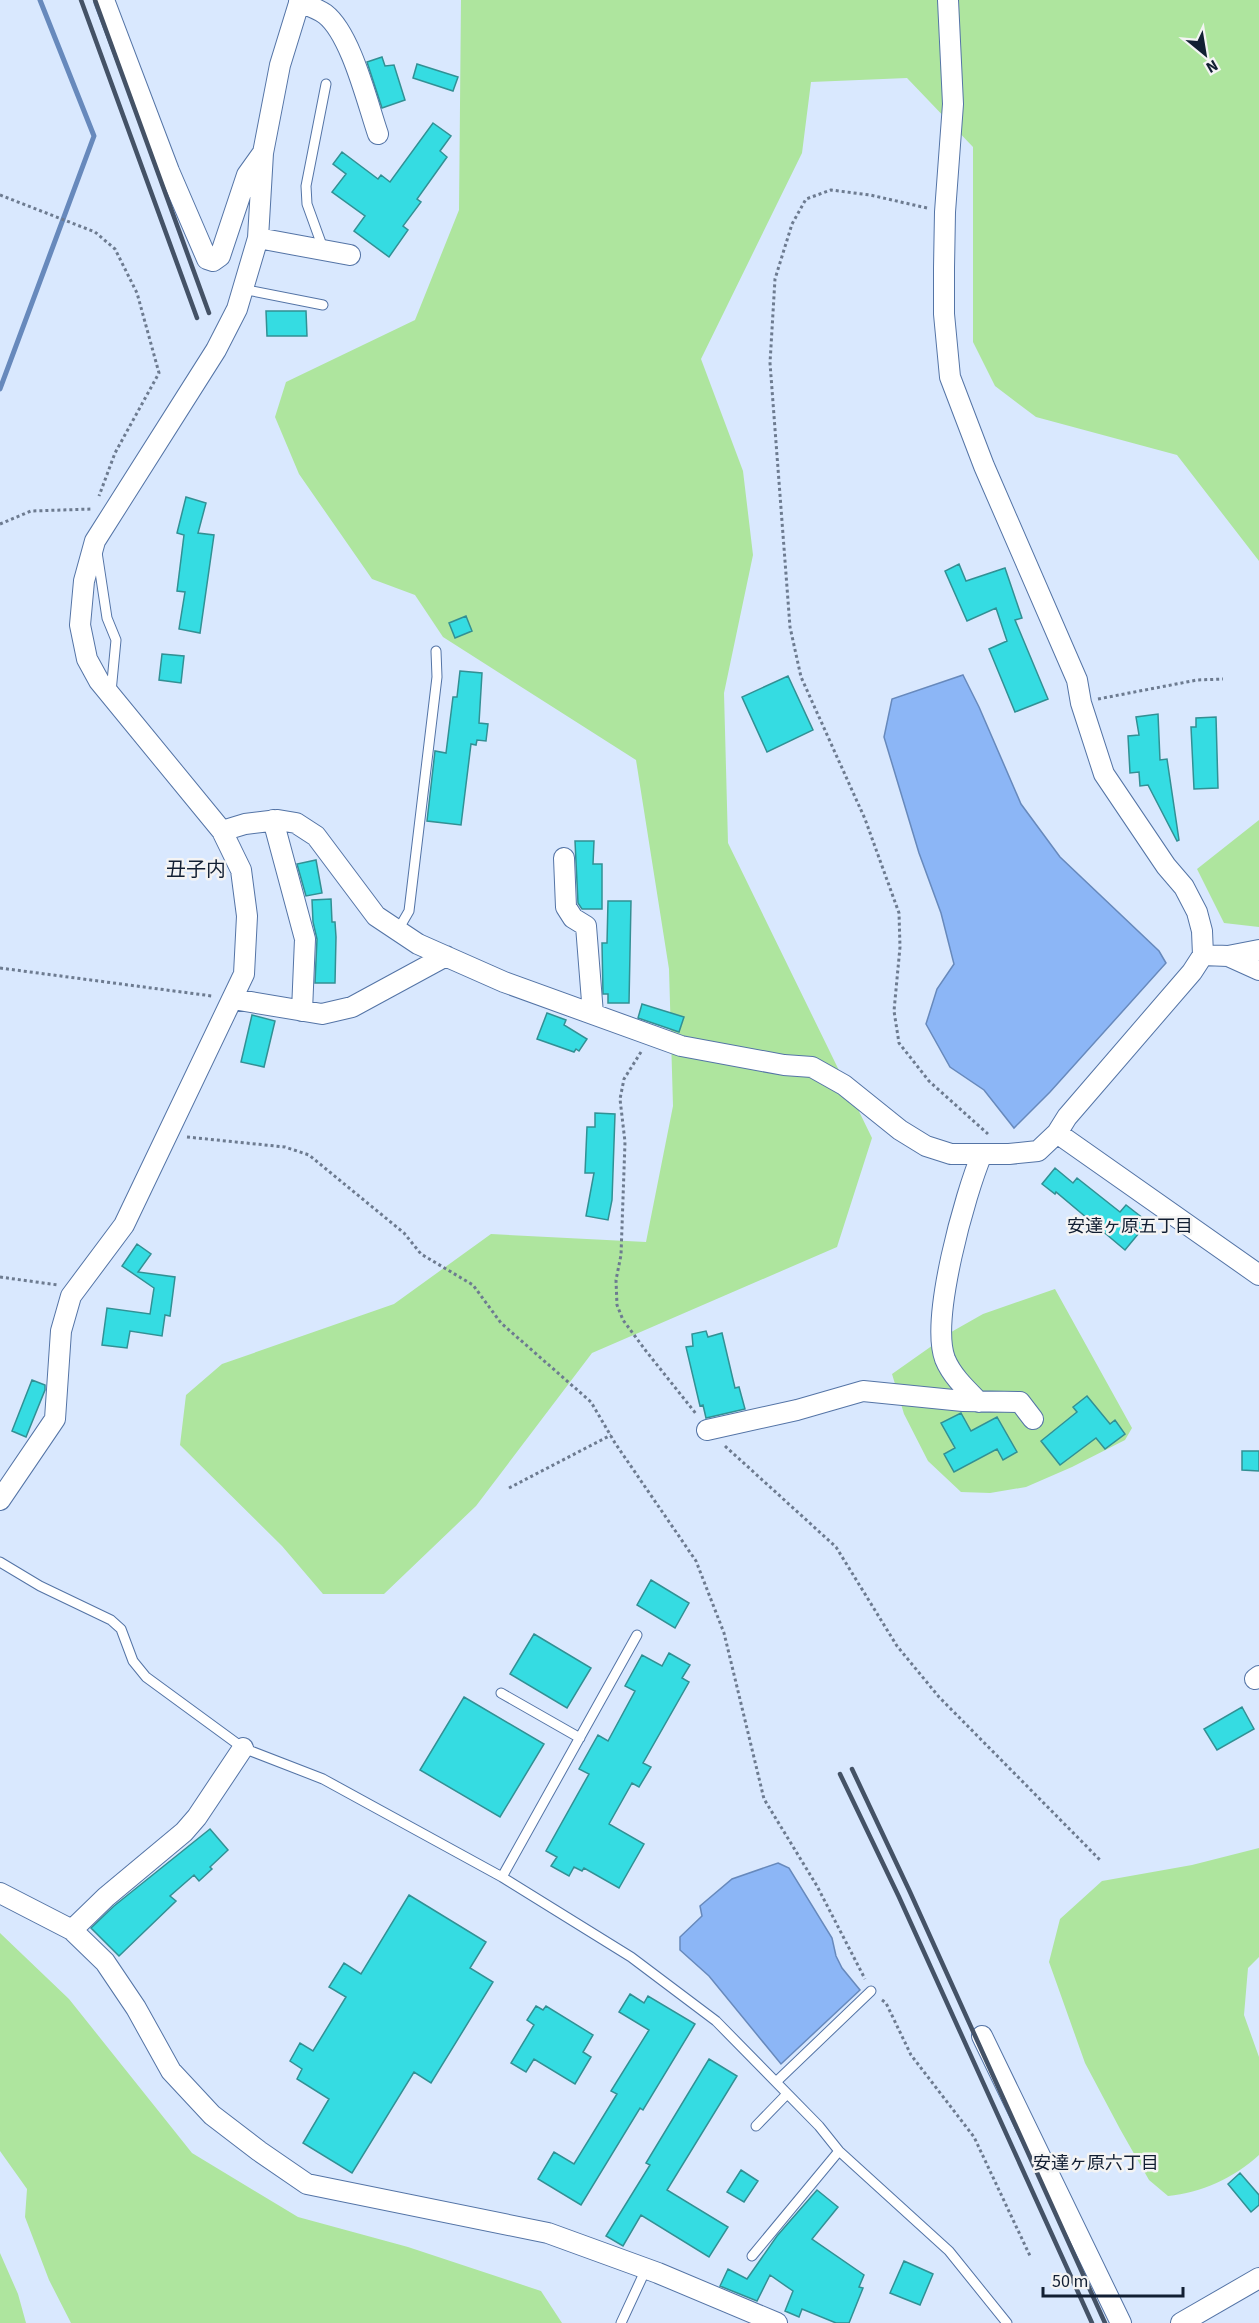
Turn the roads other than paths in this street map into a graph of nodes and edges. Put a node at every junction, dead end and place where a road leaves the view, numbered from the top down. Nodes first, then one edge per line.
1 (104, 0) edge
2 (948, 0) edge
3 (300, 1) edge
4 (326, 84) dead end
5 (378, 134) dead end
6 (263, 153) junction
7 (258, 238) junction
8 (324, 251) junction
9 (350, 255) dead end
10 (242, 289) junction
11 (323, 305) dead end
12 (100, 534) junction
13 (436, 651) dead end
14 (111, 696) junction
15 (273, 820) junction
16 (222, 831) junction
17 (564, 858) dead end
18 (398, 930) junction
19 (1259, 950) edge
20 (1203, 955) junction
21 (446, 956) junction
22 (1228, 956) junction
23 (1259, 970) edge
24 (233, 999) junction
25 (302, 1011) junction
26 (593, 1014) junction
27 (1057, 1133) junction
28 (982, 1154) junction
29 (1259, 1275) edge
30 (978, 1402) junction
31 (1034, 1419) dead end
32 (707, 1430) road end
33 (0, 1500) edge
34 (0, 1562) edge
35 (637, 1635) dead end
36 (501, 1693) dead end
37 (580, 1738) junction
38 (243, 1748) junction
39 (502, 1877) junction
40 (0, 1893) edge
41 (72, 1930) junction
42 (871, 1991) road end
43 (982, 2036) dead end
44 (776, 2082) junction
45 (788, 2094) junction
46 (756, 2126) dead end
47 (839, 2151) junction
48 (752, 2256) dead end
49 (646, 2268) junction
50 (1259, 2278) edge
51 (621, 2323) edge
52 (777, 2323) edge
53 (1007, 2323) edge
54 (1121, 2323) edge
55 (1181, 2323) edge

1 - 6 street
2 - 20 street
3 - 5 street
3 - 6 street
4 - 8 lane
6 - 7 street
7 - 8 street
7 - 10 street
8 - 9 street
10 - 11 lane
10 - 12 street
12 - 14 lane
12 - 14 street
13 - 18 lane
14 - 16 street
15 - 16 street
15 - 18 street
15 - 25 street
16 - 24 street
17 - 26 street
18 - 21 street
19 - 22 street
20 - 22 street
20 - 27 street
21 - 25 street
21 - 26 street
22 - 23 street
24 - 25 street
24 - 33 street
26 - 28 street
27 - 28 street
27 - 29 street
28 - 30 street
30 - 31 street
30 - 32 street
34 - 38 lane
35 - 37 lane
36 - 37 lane
37 - 39 lane
38 - 39 lane
38 - 41 street
39 - 44 lane
40 - 41 street
41 - 49 street
42 - 44 lane
43 - 54 street
44 - 45 lane
45 - 46 lane
45 - 47 lane
47 - 48 lane
47 - 53 lane
49 - 51 lane
49 - 52 street
50 - 55 street

